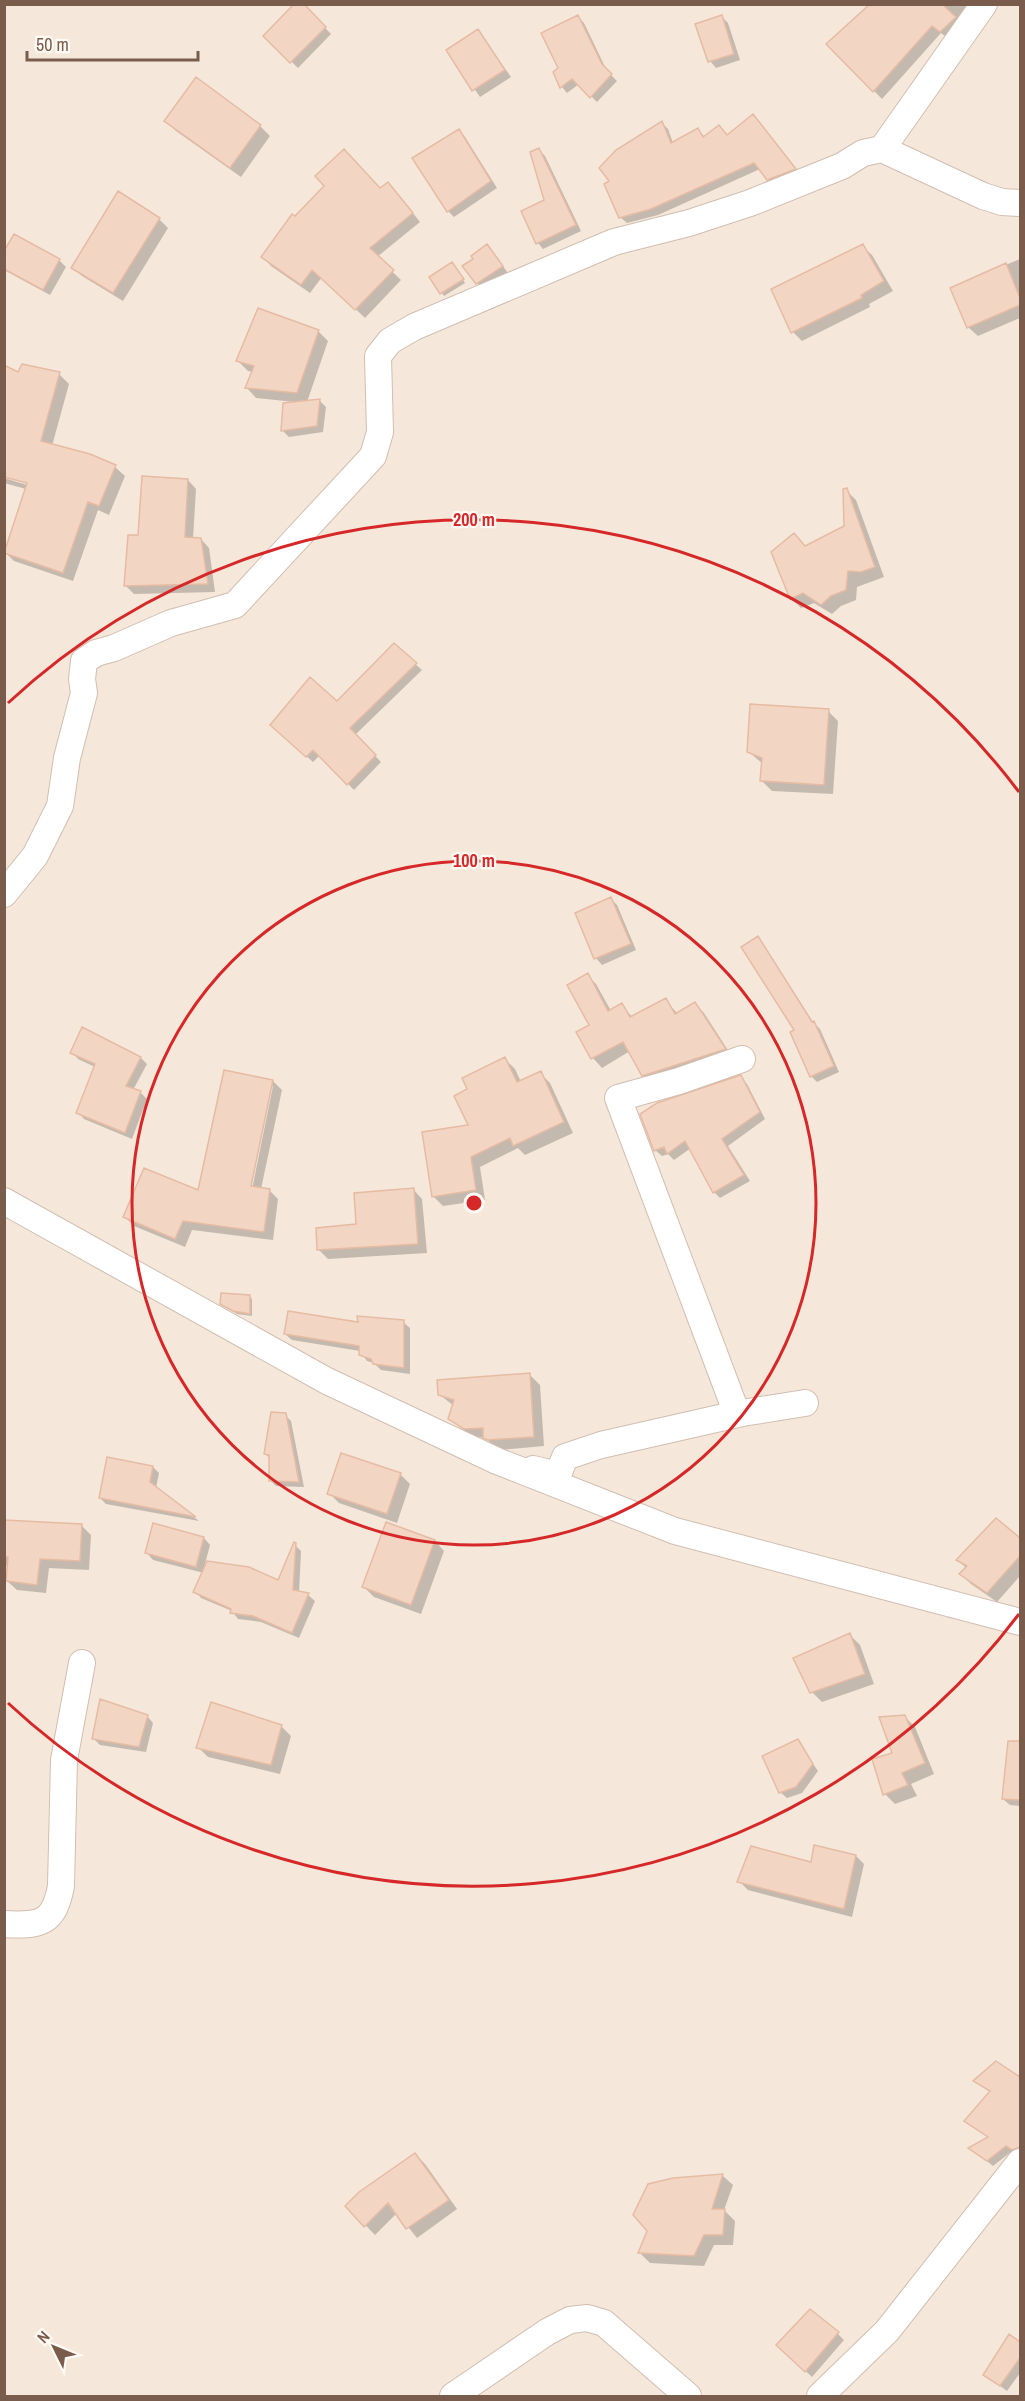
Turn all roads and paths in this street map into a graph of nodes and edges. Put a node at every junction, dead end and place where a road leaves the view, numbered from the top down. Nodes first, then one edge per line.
1 (984, 4) edge
2 (882, 149) junction
3 (1020, 203) edge
4 (4, 894) edge
5 (742, 1059) dead end
6 (4, 1201) edge
7 (805, 1404) dead end
8 (737, 1414) junction
9 (497, 1461) junction
10 (1020, 1622) edge
11 (82, 1663) dead end
12 (4, 1924) edge
13 (1020, 2162) edge
14 (453, 2397) edge
15 (688, 2397) edge
16 (820, 2397) edge

1 - 2 street
2 - 3 street
2 - 4 street
5 - 8 street
6 - 9 street
7 - 8 street
8 - 9 street
9 - 10 street
11 - 12 street
13 - 16 street
14 - 15 street

